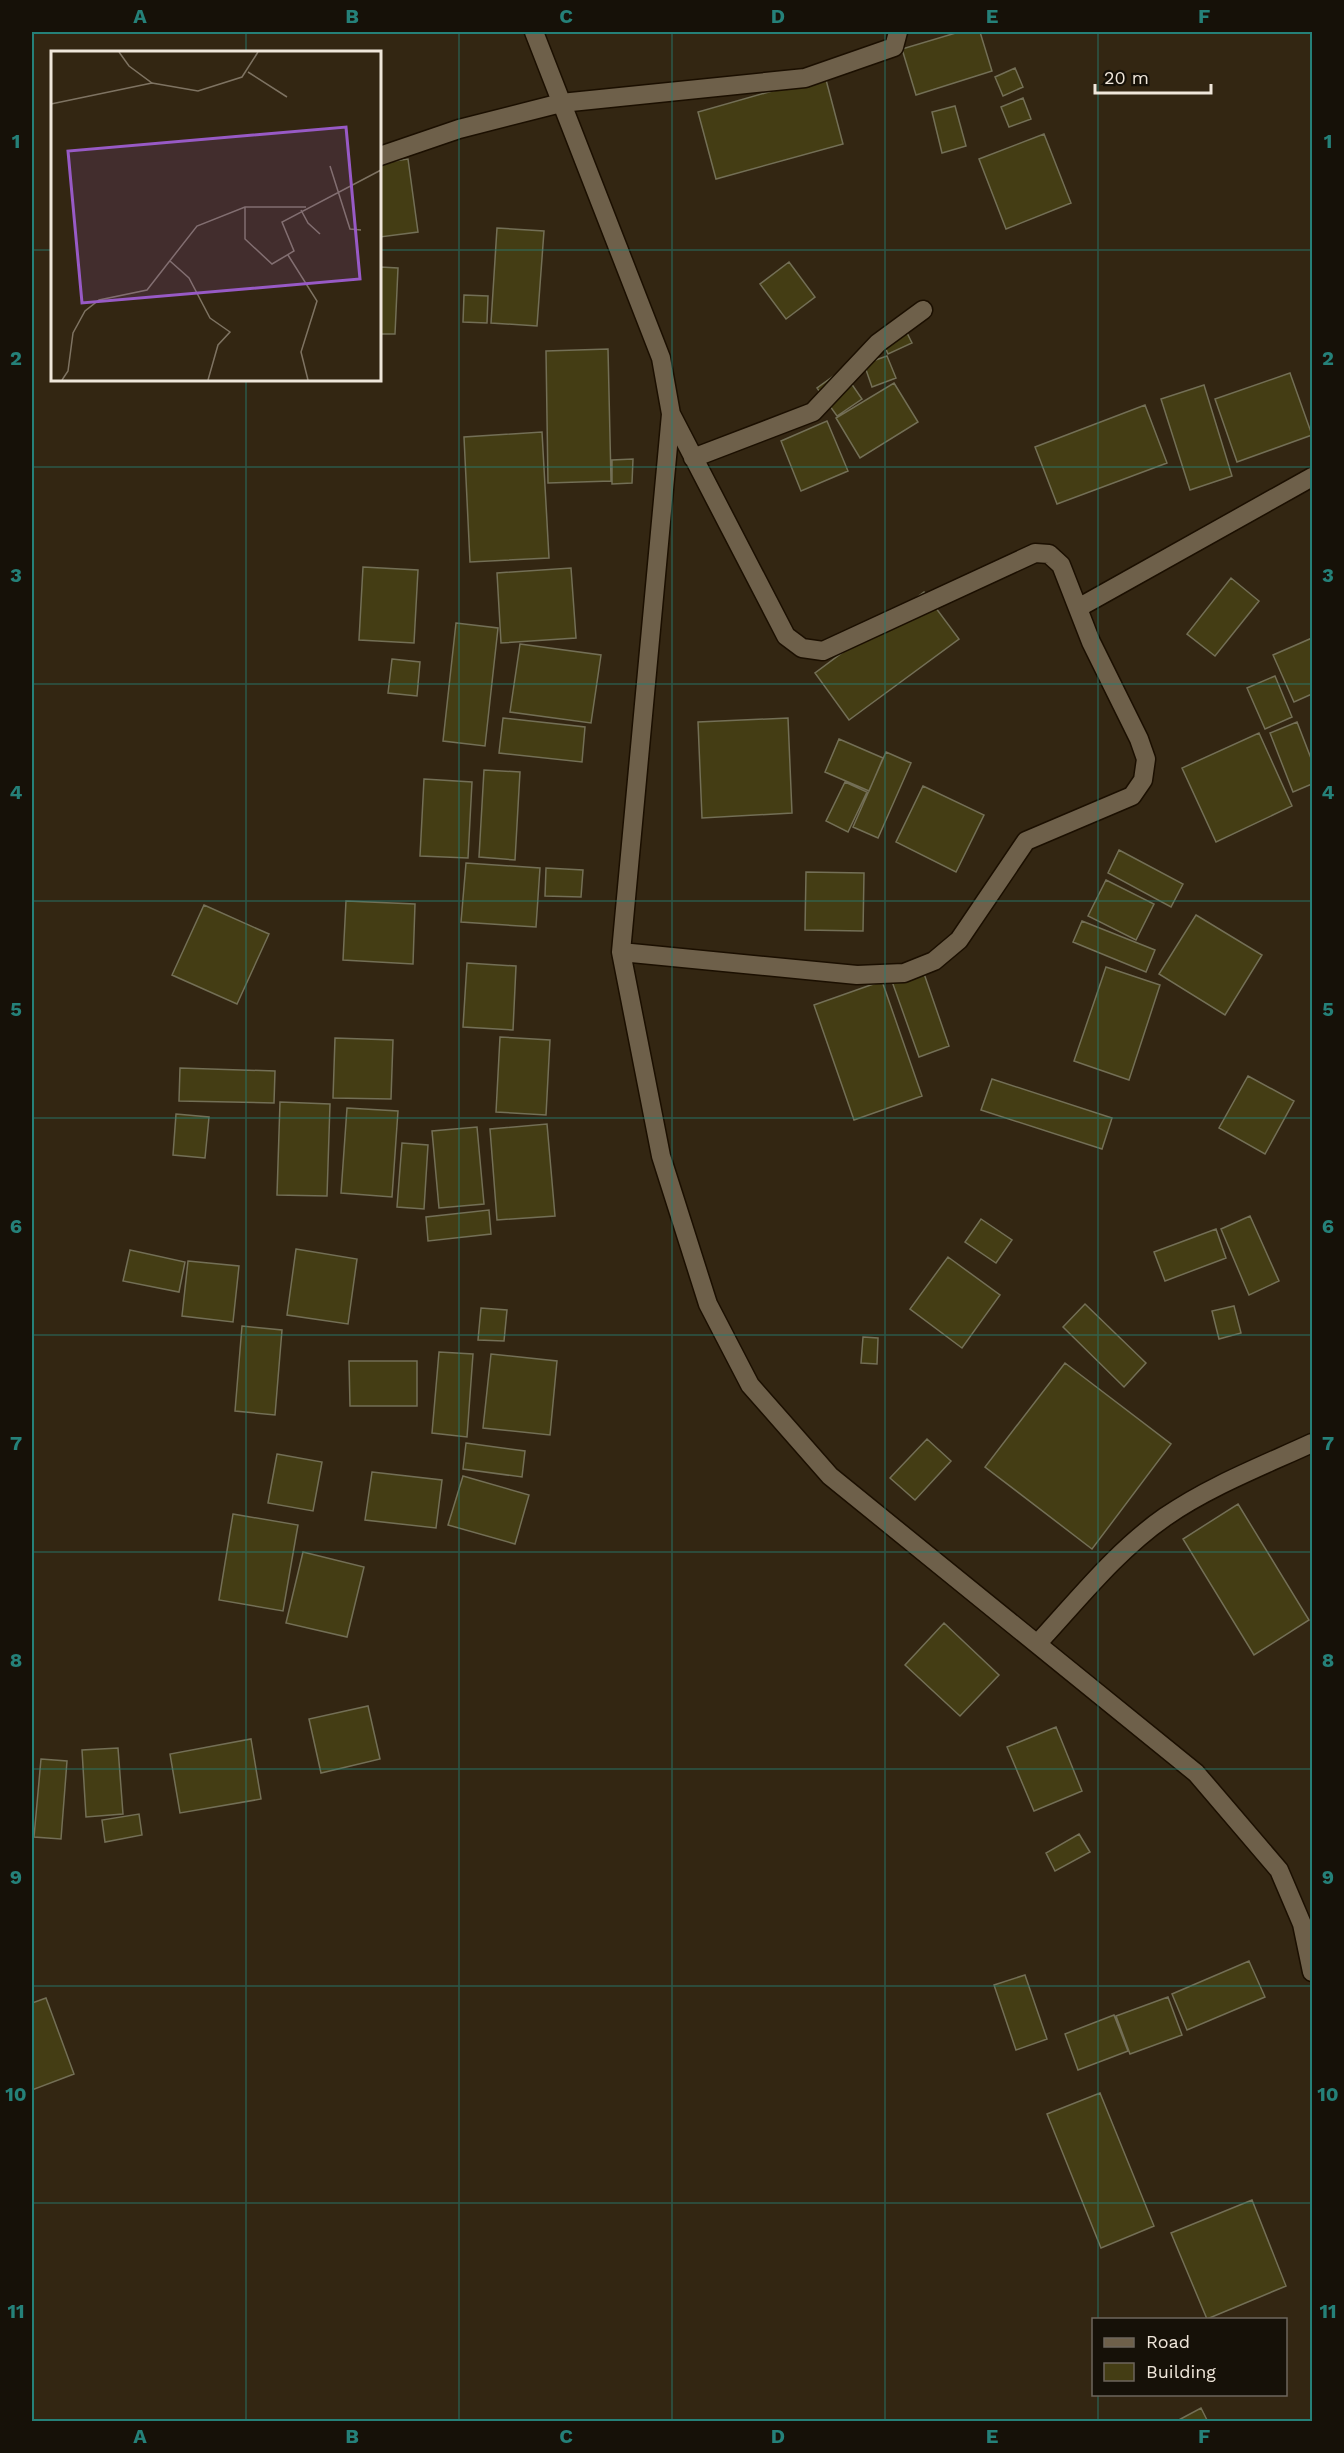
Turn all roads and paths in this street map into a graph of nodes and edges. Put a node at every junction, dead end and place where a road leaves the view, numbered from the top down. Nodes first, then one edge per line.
1 (534, 32) edge
2 (897, 32) edge
3 (561, 103) junction
4 (381, 156) edge
5 (922, 310) dead end
6 (671, 414) junction
7 (693, 458) junction
8 (1312, 477) edge
9 (1078, 608) junction
10 (621, 952) junction
11 (1312, 1443) edge
12 (1037, 1644) junction
13 (1312, 1972) edge

1 - 3 street
2 - 3 street
3 - 4 street
3 - 6 street
5 - 7 street
6 - 7 street
6 - 10 street
7 - 9 street
8 - 9 street
9 - 10 street
10 - 12 street
11 - 12 street
12 - 13 street

